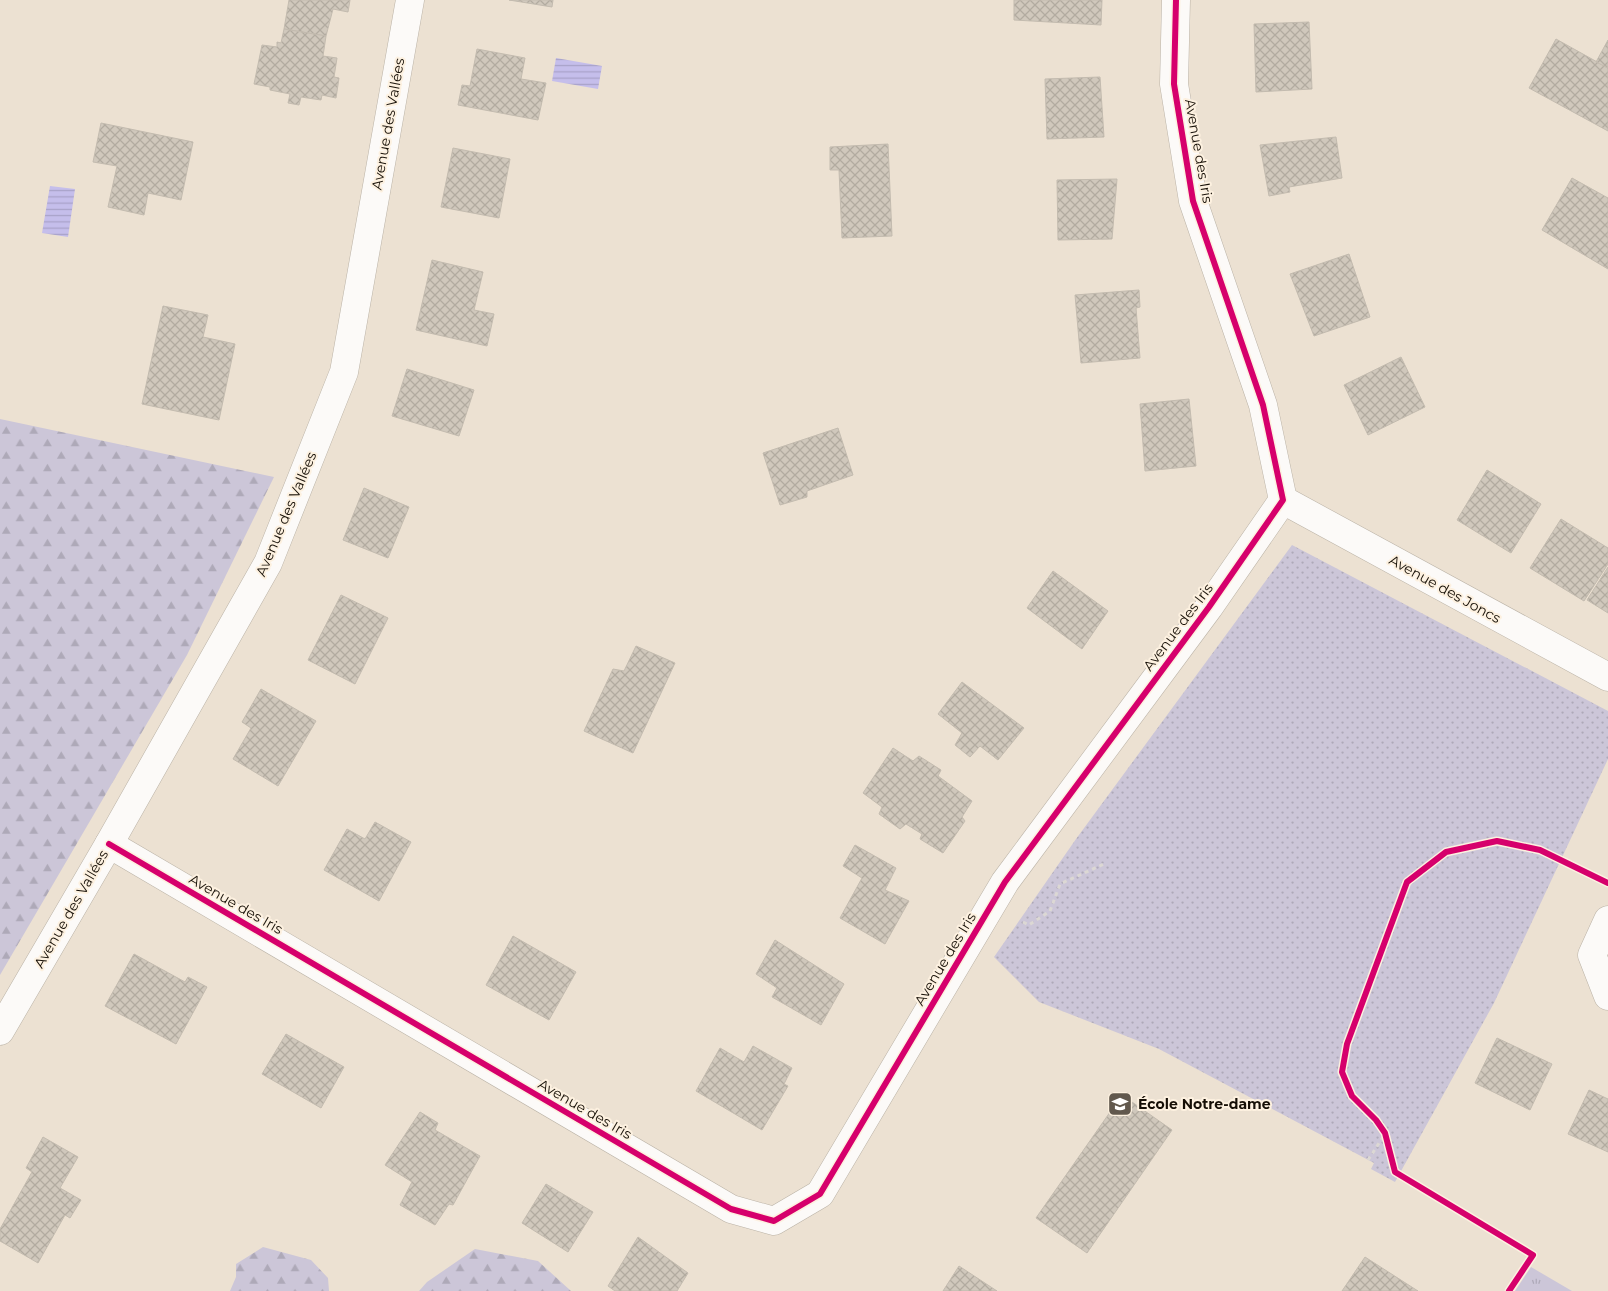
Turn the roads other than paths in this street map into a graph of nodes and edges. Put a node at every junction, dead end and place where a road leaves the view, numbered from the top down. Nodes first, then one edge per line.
1 (410, 0) edge
2 (1176, 0) edge
3 (1283, 500) junction
4 (1608, 677) edge
5 (109, 844) junction
6 (1608, 920) edge
7 (1608, 996) edge
8 (0, 1031) edge

1 - 5 street, Avenue des Vallées
2 - 3 street, Avenue des Iris
3 - 4 street, Avenue des Joncs
3 - 5 street, Avenue des Iris
5 - 8 street, Avenue des Vallées
6 - 7 street

